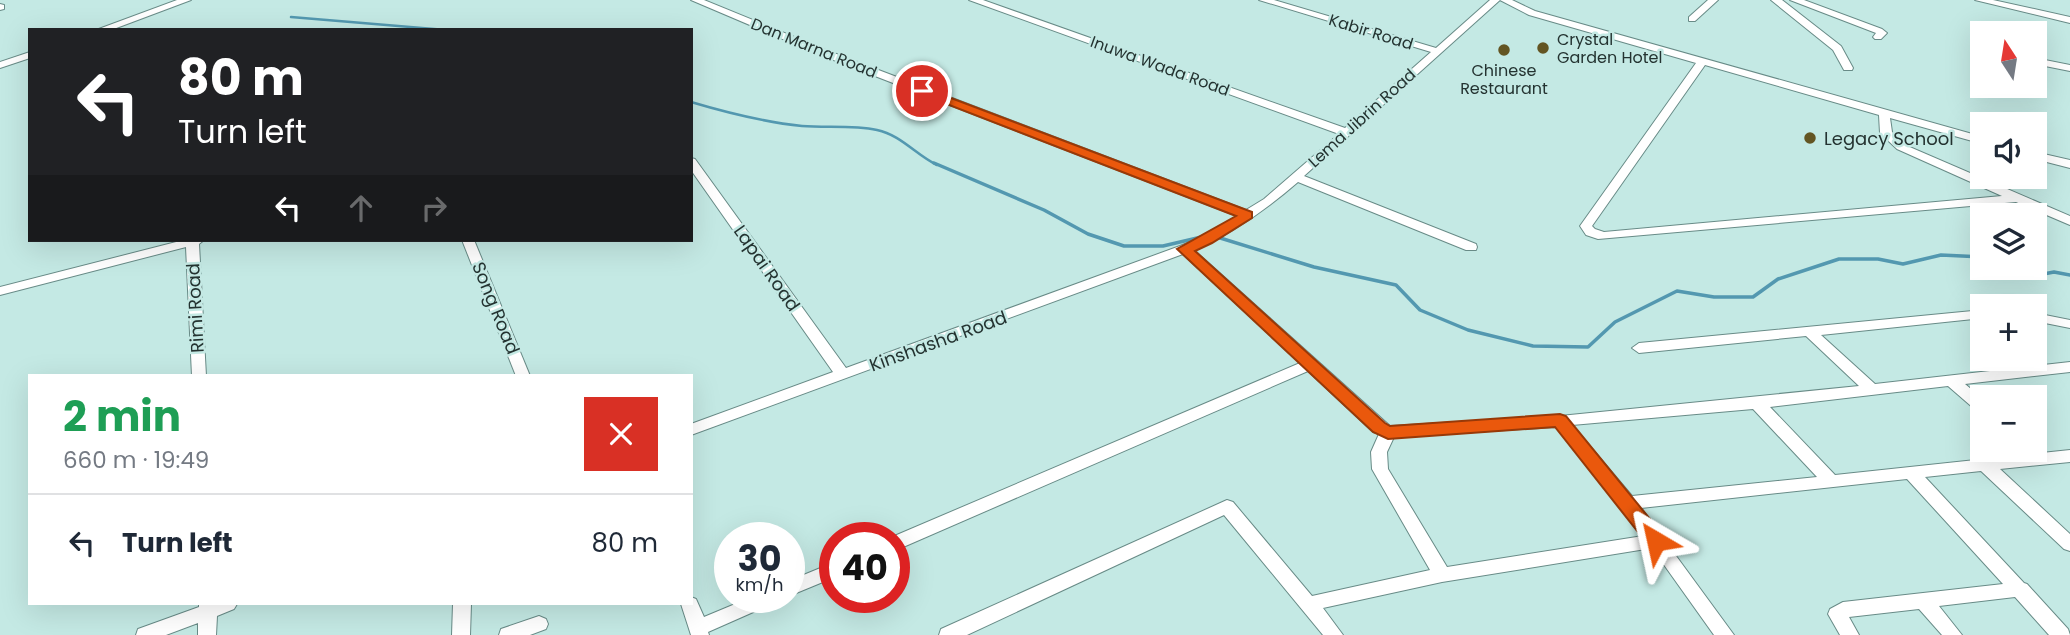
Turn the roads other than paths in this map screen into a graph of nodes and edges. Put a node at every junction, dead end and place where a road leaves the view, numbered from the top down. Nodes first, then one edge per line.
1 (186, 0) edge
2 (696, 0) edge
3 (974, 0) edge
4 (1264, 0) edge
5 (1496, 0) edge
6 (1505, 0) edge
7 (1713, 0) edge
8 (1776, 0) edge
9 (1795, 0) edge
10 (1980, 0) edge
11 (1692, 19) dead end
12 (2070, 20) edge
13 (111, 28) edge
14 (1878, 37) dead end
15 (1437, 51) junction
16 (28, 56) edge
17 (1702, 62) junction
18 (2048, 64) edge
19 (0, 65) edge
20 (1848, 68) dead end
21 (2070, 68) edge
22 (1884, 114) junction
23 (1345, 132) junction
24 (1970, 137) edge
25 (2047, 158) edge
26 (2070, 164) edge
27 (693, 165) edge
28 (1296, 177) junction
29 (2016, 198) junction
30 (1247, 215) junction
31 (2070, 221) edge
32 (1207, 240) joint
33 (186, 242) edge
34 (194, 242) edge
35 (469, 242) edge
36 (1471, 247) dead end
37 (1185, 249) junction
38 (0, 290) edge
39 (1970, 315) edge
40 (2047, 319) edge
41 (2070, 324) edge
42 (1809, 331) junction
43 (1639, 348) dead end
44 (1311, 365) junction
45 (2070, 367) edge
46 (199, 374) edge
47 (522, 374) edge
48 (843, 375) junction
49 (1951, 380) junction
50 (1871, 389) junction
51 (1970, 397) edge
52 (1757, 403) junction
53 (1560, 421) junction
54 (693, 429) edge
55 (1388, 432) junction
56 (2047, 455) edge
57 (2070, 456) edge
58 (2003, 462) edge
59 (1986, 466) junction
60 (1911, 473) junction
61 (1832, 482) junction
62 (1628, 503) junction
63 (910, 537) edge
64 (1656, 541) junction
65 (2070, 544) edge
66 (1443, 575) junction
67 (2021, 589) junction
68 (1923, 601) junction
69 (1308, 604) junction
70 (463, 605) edge
71 (690, 605) edge
72 (208, 608) edge
73 (737, 613) edge
74 (539, 624) dead end
75 (699, 631) edge
76 (145, 635) edge
77 (207, 635) edge
78 (461, 635) edge
79 (508, 635) edge
80 (948, 635) edge
81 (1334, 635) edge
82 (1725, 635) edge
83 (1850, 635) edge
84 (1953, 635) edge
85 (2061, 635) edge

1 - 13 street
2 - 30 street, Dan Marna Road
3 - 23 street, Inuwa Wada Road
4 - 15 street, Kabir Road
5 - 15 street, Lema Jibrin Road
6 - 17 street
7 - 11 street
8 - 20 street
9 - 14 street
10 - 12 street
15 - 23 street, Lema Jibrin Road
16 - 19 street
17 - 22 street
17 - 29 street
18 - 21 street
22 - 24 street
22 - 29 street
23 - 28 street, Lema Jibrin Road
25 - 26 street
27 - 48 street, Lapai Road
28 - 30 street, Lema Jibrin Road
28 - 36 street
29 - 31 street
30 - 32 street, Lema Jibrin Road
32 - 37 street, Kinshasha Road
33 - 38 street
34 - 46 street, Rimi Road
35 - 47 street, Song Road
37 - 44 street
37 - 48 street, Kinshasha Road
39 - 42 street
40 - 41 street
42 - 43 street
42 - 50 street
44 - 55 street
44 - 63 street
45 - 49 street
48 - 54 street, Kinshasha Road
49 - 50 street
49 - 51 street
50 - 52 street
52 - 53 street
52 - 61 street
53 - 55 street
53 - 62 street
55 - 66 street
56 - 57 street
58 - 59 street
59 - 60 street
59 - 65 street
60 - 61 street
60 - 67 street
61 - 62 street
62 - 64 street
64 - 66 street
64 - 82 street
66 - 69 street
67 - 68 street
67 - 85 street
68 - 83 street
68 - 84 street
69 - 80 street
69 - 81 street
70 - 78 street
71 - 75 street
72 - 76 street
72 - 77 street
73 - 75 street
74 - 79 street

